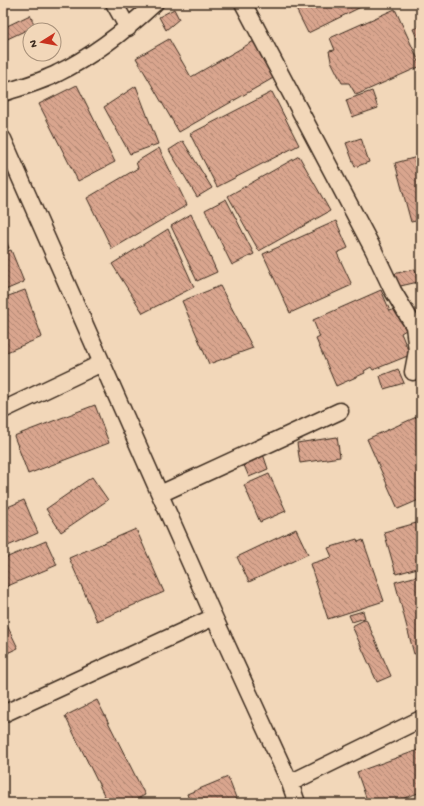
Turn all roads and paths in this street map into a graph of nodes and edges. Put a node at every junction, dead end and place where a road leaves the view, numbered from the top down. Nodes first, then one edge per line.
1 (114, 3) edge
2 (155, 3) edge
3 (243, 3) edge
4 (128, 28) junction
5 (3, 93) edge
6 (3, 139) edge
7 (102, 363) junction
8 (413, 372) dead end
9 (3, 410) edge
10 (340, 412) dead end
11 (160, 494) junction
12 (214, 618) junction
13 (3, 714) edge
14 (421, 719) edge
15 (290, 783) junction
16 (297, 803) edge

1 - 4 street
2 - 4 street
3 - 8 street
4 - 5 street
6 - 7 street
7 - 9 street
7 - 11 street
10 - 11 street
11 - 12 street
12 - 13 street
12 - 15 street
14 - 15 street
15 - 16 street

